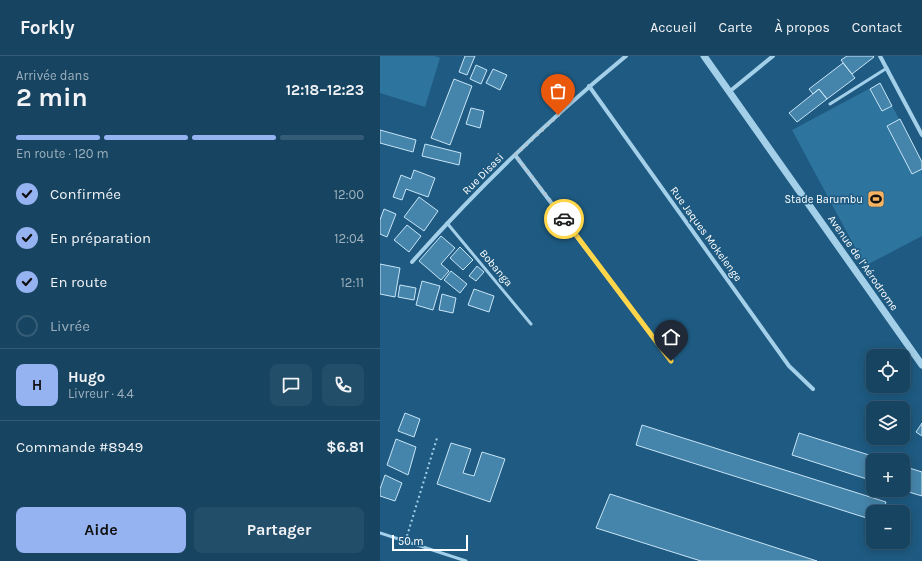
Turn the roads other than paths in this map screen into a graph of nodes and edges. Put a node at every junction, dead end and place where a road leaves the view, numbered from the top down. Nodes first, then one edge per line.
1 (626, 56) edge
2 (704, 56) edge
3 (773, 56) edge
4 (880, 56) edge
5 (887, 68) junction
6 (589, 86) junction
7 (729, 92) junction
8 (830, 104) dead end
9 (922, 135) edge
10 (515, 155) junction
11 (447, 223) junction
12 (412, 262) dead end
13 (531, 324) dead end
14 (671, 361) dead end
15 (922, 365) edge
16 (813, 389) dead end
17 (380, 533) edge
18 (466, 561) edge

1 - 6 street, Rue Disasi
2 - 7 street, Avenue de l’Aérodrome
3 - 7 street
4 - 5 street
5 - 8 lane
5 - 9 street
6 - 10 street, Rue Disasi
6 - 16 street, Rue Jaques Mokelenge
7 - 15 street, Avenue de l’Aérodrome
10 - 11 street, Rue Disasi
10 - 14 street
11 - 12 street, Rue Disasi
11 - 13 lane, Bobanga
17 - 18 lane

